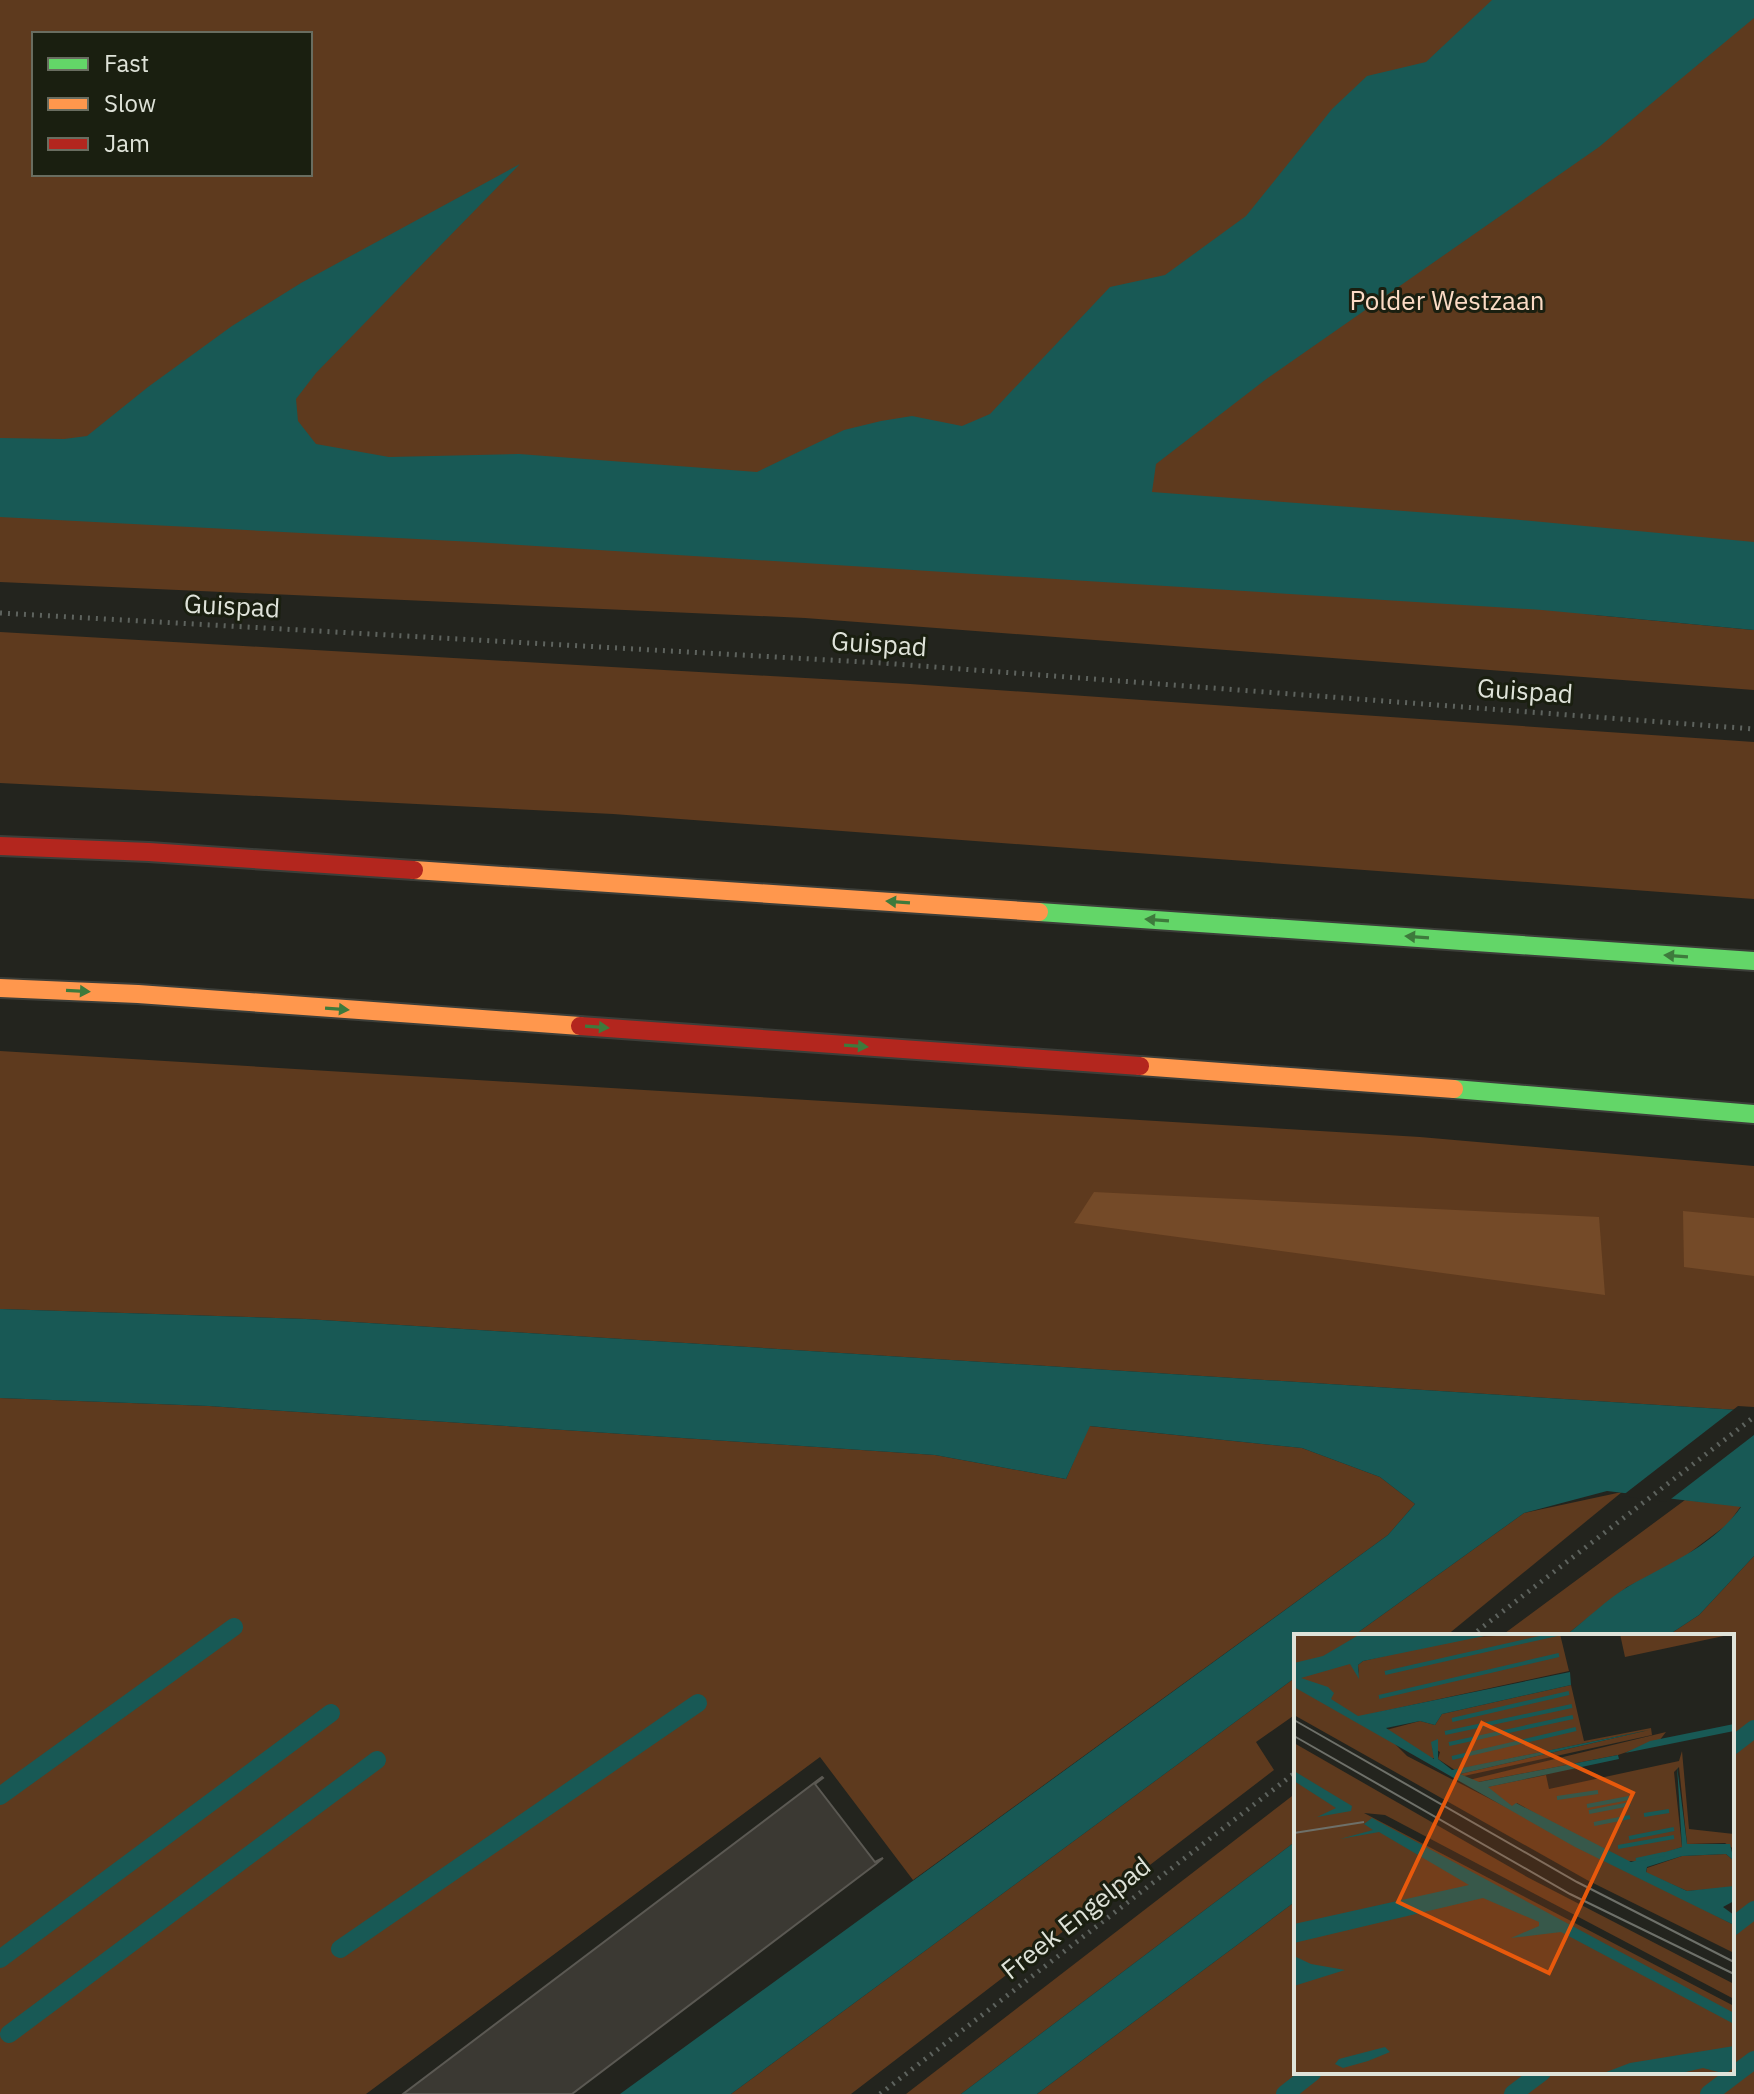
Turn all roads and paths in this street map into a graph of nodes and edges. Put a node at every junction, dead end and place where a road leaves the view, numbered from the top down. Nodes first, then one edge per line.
1 (0, 613) edge
2 (1754, 729) edge
3 (0, 846) edge
4 (1754, 961) edge
5 (0, 988) edge
6 (1754, 1114) edge
7 (1754, 1417) edge
8 (1474, 1634) edge
9 (1294, 1774) edge
10 (880, 2094) edge

1 - 2 path, Guispad
4 -> 3 highway
5 -> 6 highway
7 - 8 path
9 - 10 path, Freek Engelpad

